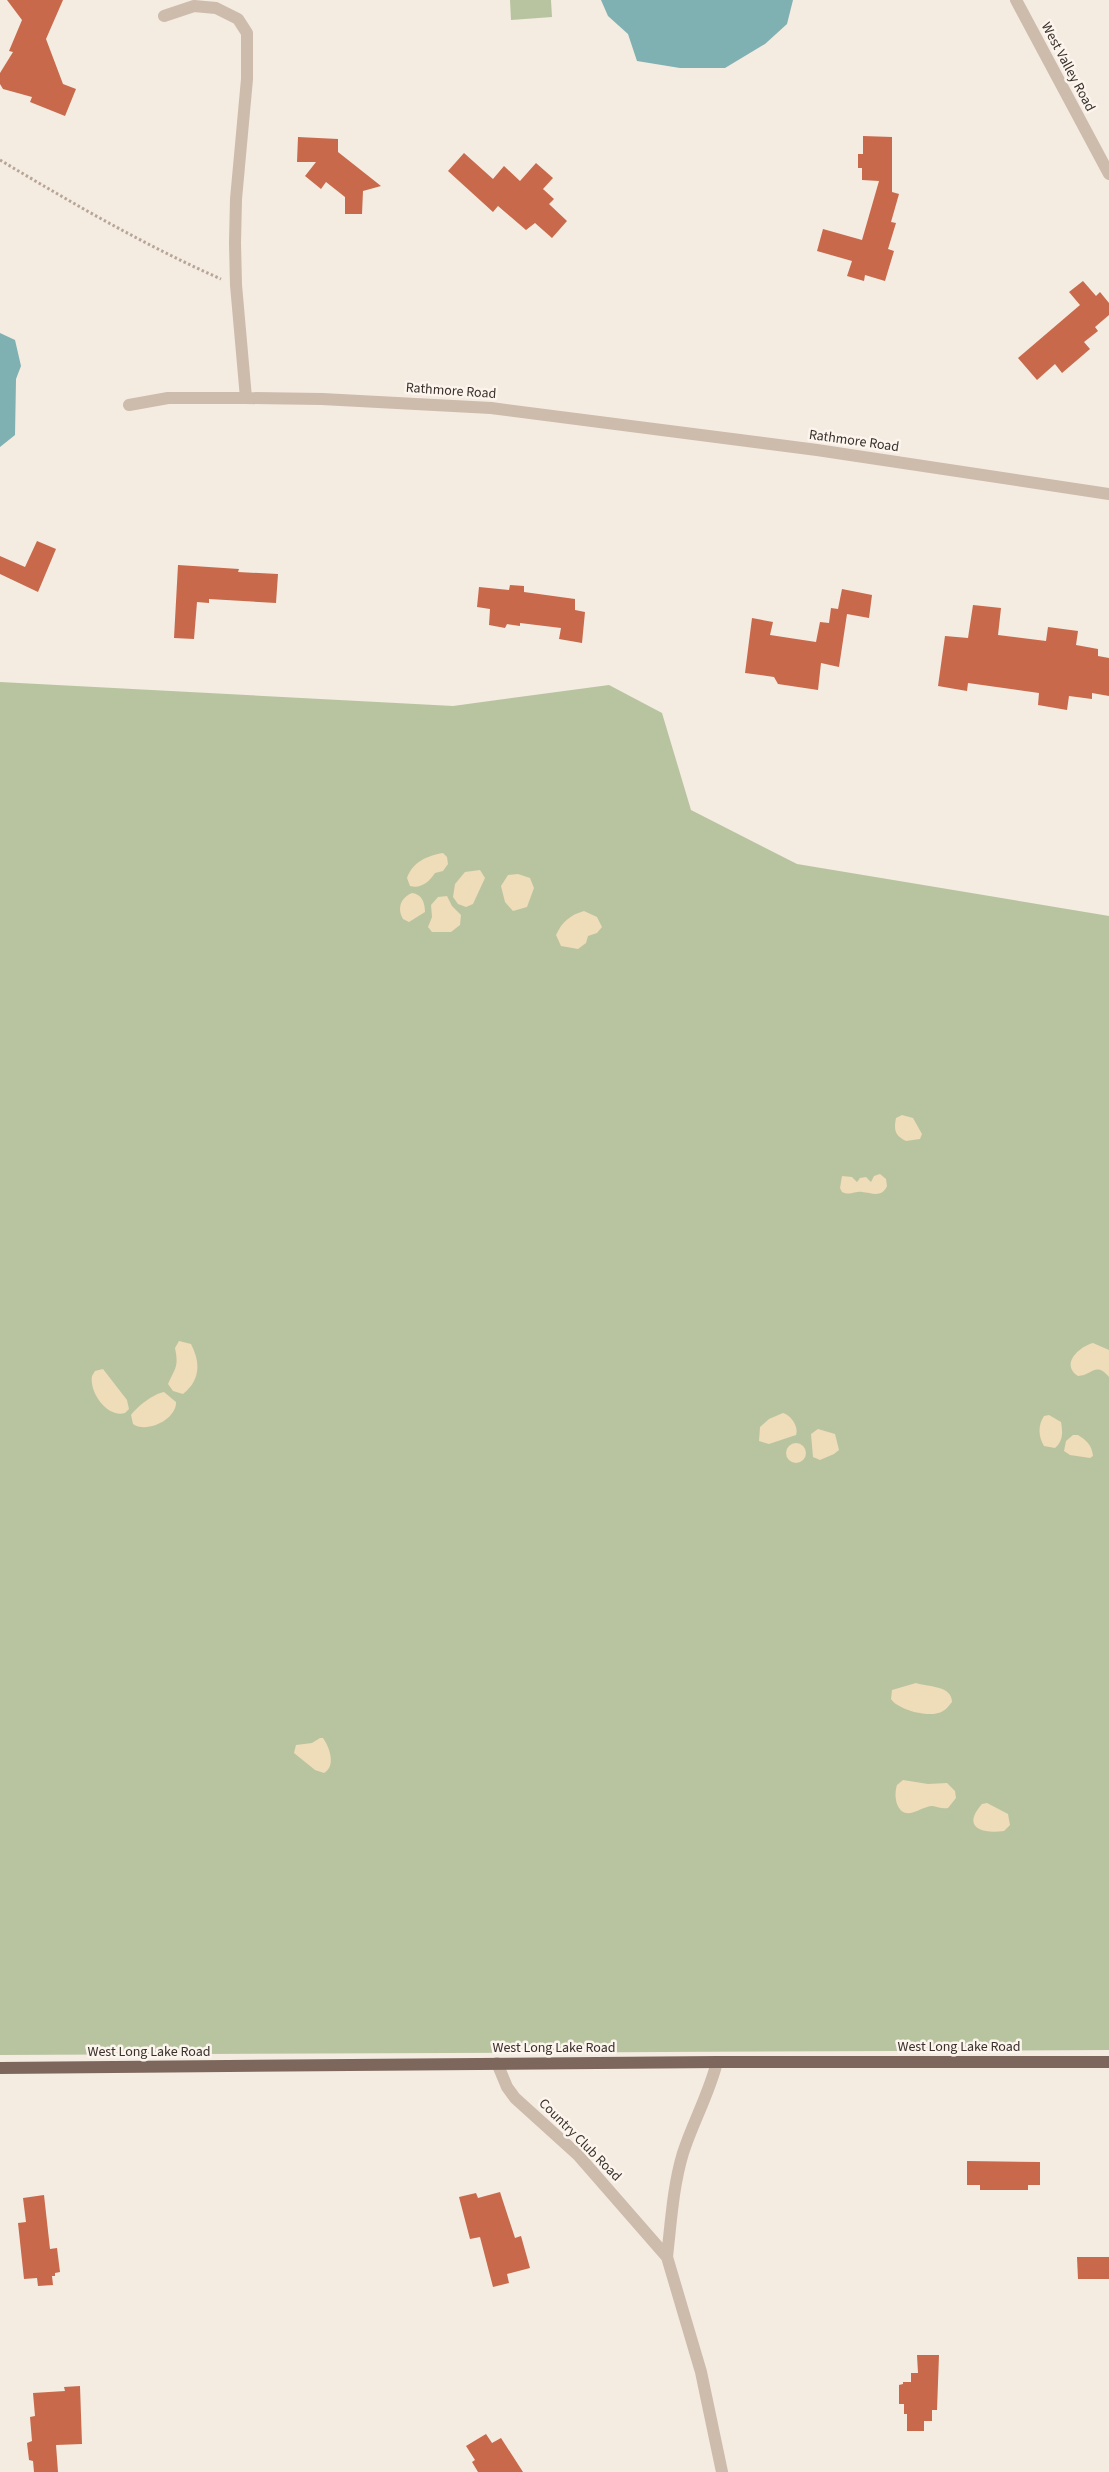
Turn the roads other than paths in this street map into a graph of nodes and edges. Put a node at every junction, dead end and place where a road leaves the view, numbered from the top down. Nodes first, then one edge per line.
1 (1016, 0) edge
2 (164, 16) dead end
3 (1109, 174) edge
4 (246, 398) junction
5 (129, 405) dead end
6 (1109, 494) edge
7 (716, 2062) junction
8 (1109, 2062) edge
9 (497, 2063) junction
10 (0, 2068) edge
11 (667, 2257) junction
12 (722, 2472) edge

1 - 3 street, West Valley Road
2 - 4 street
4 - 5 street, Rathmore Road
4 - 6 street, Rathmore Road
7 - 8 main road, West Long Lake Road
7 - 9 main road, West Long Lake Road
7 - 11 street, Country Club Road
9 - 10 main road, West Long Lake Road
9 - 11 street, Country Club Road
11 - 12 street, Country Club Road

